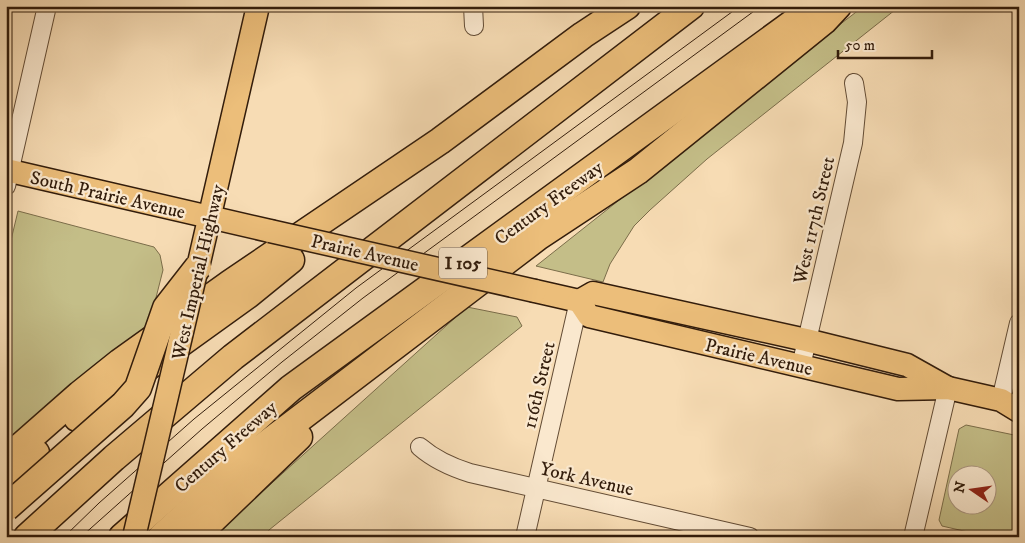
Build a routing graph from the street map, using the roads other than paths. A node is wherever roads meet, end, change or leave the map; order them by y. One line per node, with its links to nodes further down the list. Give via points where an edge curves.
1 (47, 6): 11 (street)
2 (258, 6): 12 (main road, West Imperial Highway)
3 (473, 6): 8 (street)
4 (626, 6): 10 (highway)
5 (691, 6): 26 (highway, via 232,357)
6 (816, 6): 27 (highway, Century Freeway / I 105, via 291,388)
7 (838, 6): 17 (highway, via 824,21 638,171 538,237)
8 (474, 26)
9 (854, 83): 16 (street, West 117th Street, via 857,102 853,143)
10 (440, 141): 22 (highway, via 120,362); 23 (highway, via 248,295 79,416)
11 (7, 176): 12 (main road, South Prairie Avenue)
12 (210, 218): 13 (main road, West Imperial Highway); 14 (main road, Prairie Avenue, bridge)
13 (198, 267): 25 (highway, bridge, via 166,308 138,388); 28 (main road, West Imperial Highway, bridge)
14 (579, 301): 16 (main road, Prairie Avenue, via 593,293); 18 (main road, Prairie Avenue, via 589,316); 24 (street, 116th Street)
15 (1019, 323): 20 (street)
16 (806, 340): 18 (street, West 117th Street); 19 (main road, Prairie Avenue, via 907,364)
17 (395, 345): 29 (highway, via 248,458); 30 (highway)
18 (801, 366): 19 (main road, Prairie Avenue, via 898,389)
19 (948, 388): 20 (main road, Prairie Avenue); 33 (street)
20 (1013, 403)
21 (420, 447): 24 (street, York Avenue, via 446,465)
22 (6, 459)
23 (6, 480)
24 (536, 488): 31 (street, 116th Street); 32 (street, York Avenue)
25 (6, 508)
26 (27, 537)
27 (122, 537)
28 (134, 537)
29 (161, 537)
30 (195, 537)
31 (525, 537)
32 (750, 537)
33 (913, 537)

